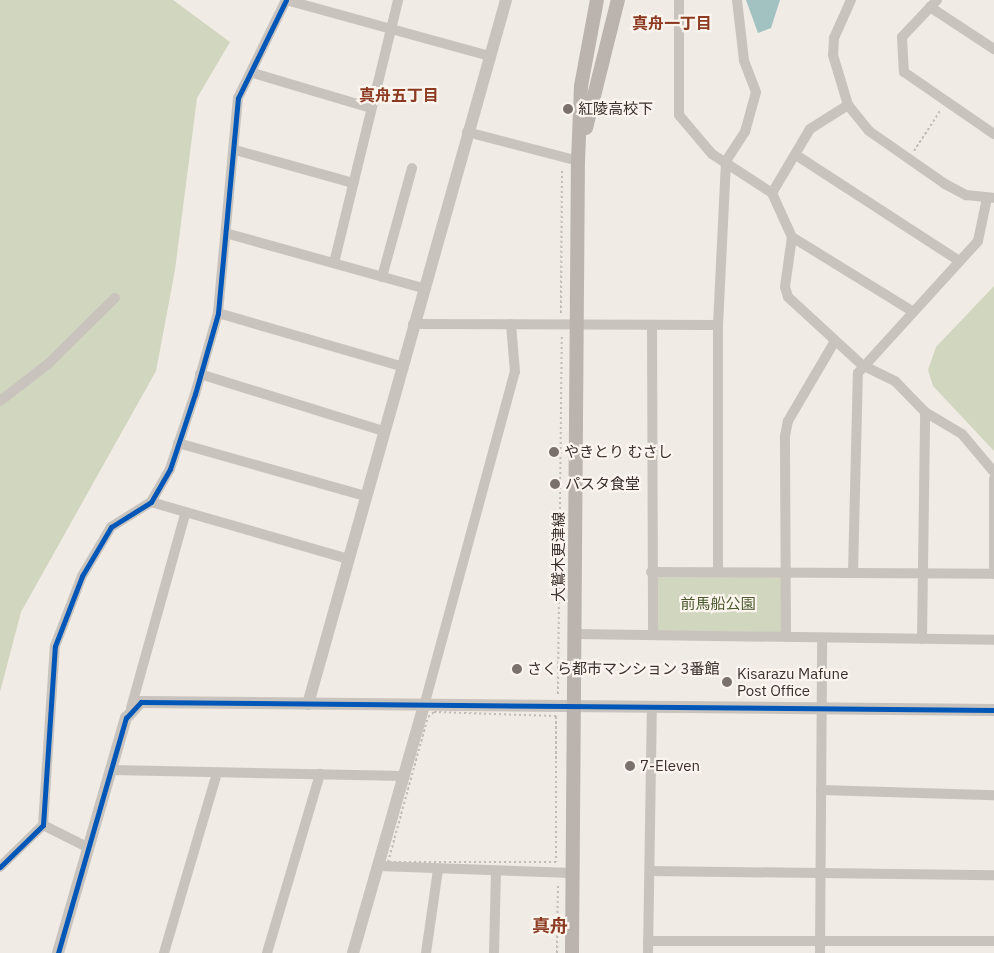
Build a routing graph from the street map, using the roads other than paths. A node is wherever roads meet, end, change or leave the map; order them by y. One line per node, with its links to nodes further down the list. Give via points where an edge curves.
1 (398, 0): 10 (street)
2 (506, 0): 12 (street)
3 (598, 0): 20 (main road, via 581,86)
4 (618, 0): 20 (main road)
5 (679, 0): 21 (street, via 679,115 712,154)
6 (736, 0): 21 (street, via 744,60 756,92 745,132)
7 (851, 0): 14 (street, via 834,38 833,55)
8 (283, 1): 10 (street); 13 (street)
9 (934, 4): 11 (street); 17 (street, via 902,37 904,72)
10 (390, 29): 12 (street); 15 (street)
11 (994, 49)
12 (489, 56): 16 (street)
13 (253, 73): 15 (street); 18 (street, via 238,98)
14 (848, 105): 19 (street, via 810,129); 25 (street, via 869,131 945,184)
15 (371, 108): 23 (street)
16 (467, 132): 20 (street); 31 (street)
17 (994, 134)
18 (235, 150): 23 (street); 26 (street)
19 (796, 155): 24 (street); 28 (street)
20 (578, 161): 37 (main road, 大鷲木更津線)
21 (726, 161): 24 (street); 39 (street)
22 (412, 168): 30 (street)
23 (353, 183): 29 (street)
24 (772, 193): 27 (street)
25 (991, 198): 28 (street, via 978,241)
26 (229, 234): 29 (street); 34 (street)
27 (792, 237): 33 (street); 40 (street, via 785,287 788,297)
28 (959, 261): 33 (street)
29 (334, 263): 30 (street)
30 (382, 277): 31 (street)
31 (423, 288): 35 (street)
32 (115, 298): 44 (street, via 48,364)
33 (912, 311): 41 (street)
34 (218, 313): 42 (street); 43 (street)
35 (413, 324): 36 (street); 42 (street)
36 (511, 324): 37 (street); 67 (street, via 514,372)
37 (574, 325): 38 (street); 60 (main road, 大鷲木更津線)
38 (652, 325): 39 (street); 54 (street)
39 (718, 325): 55 (street)
40 (834, 341): 41 (street); 56 (street, via 788,420)
41 (862, 365): 45 (street, via 895,381); 57 (street, via 858,373)
42 (400, 366): 46 (street)
43 (200, 374): 46 (street); 47 (street)
44 (0, 401)
45 (924, 412): 48 (street, via 962,434); 58 (street)
46 (383, 431): 50 (street)
47 (178, 443): 50 (street); 51 (street)
48 (994, 472)
49 (994, 479): 59 (street)
50 (365, 496): 53 (street)
51 (151, 502): 52 (street); 79 (street, via 111,527 94,549 55,646)
52 (185, 514): 53 (street); 68 (street)
53 (348, 559): 66 (street)
54 (650, 572): 55 (street); 61 (street)
55 (718, 572): 56 (street)
56 (785, 572): 57 (street); 62 (street)
57 (853, 573): 58 (street)
58 (923, 574): 59 (street); 64 (street)
59 (994, 574)
60 (575, 634): 61 (street); 69 (main road, 大鷲木更津線)
61 (653, 635): 62 (street)
62 (786, 637): 63 (street)
63 (822, 638): 64 (street); 71 (street)
64 (922, 639): 65 (street)
65 (994, 640)
66 (308, 704): 67 (street); 68 (street, via 141,702)
67 (424, 706): 69 (street); 76 (street)
68 (132, 708): 73 (street)
69 (573, 709): 70 (street); 87 (main road, 大鷲木更津線)
70 (652, 709): 71 (street); 85 (street)
71 (821, 710): 72 (street); 77 (street)
72 (994, 710)
73 (112, 770): 74 (street); 80 (street)
74 (217, 773): 75 (street); 93 (street)
75 (320, 774): 76 (street); 94 (street)
76 (404, 776): 81 (street)
77 (821, 790): 78 (street); 86 (street)
78 (994, 795)
79 (43, 825): 80 (street); 82 (street)
80 (89, 848): 92 (street)
81 (378, 866): 83 (street); 95 (street)
82 (0, 867)
83 (438, 870): 84 (street); 96 (street)
84 (496, 871): 87 (street); 97 (street)
85 (650, 871): 86 (street); 90 (street)
86 (821, 872): 88 (street); 89 (street)
87 (572, 873): 98 (main road, 大鷲木更津線)
88 (994, 875)
89 (820, 938): 90 (street); 91 (street); 100 (street)
90 (648, 941): 99 (street)
91 (994, 941)
92 (58, 953)
93 (164, 953)
94 (267, 953)
95 (353, 953)
96 (426, 953)
97 (494, 953)
98 (572, 953)
99 (648, 953)
100 (820, 953)

